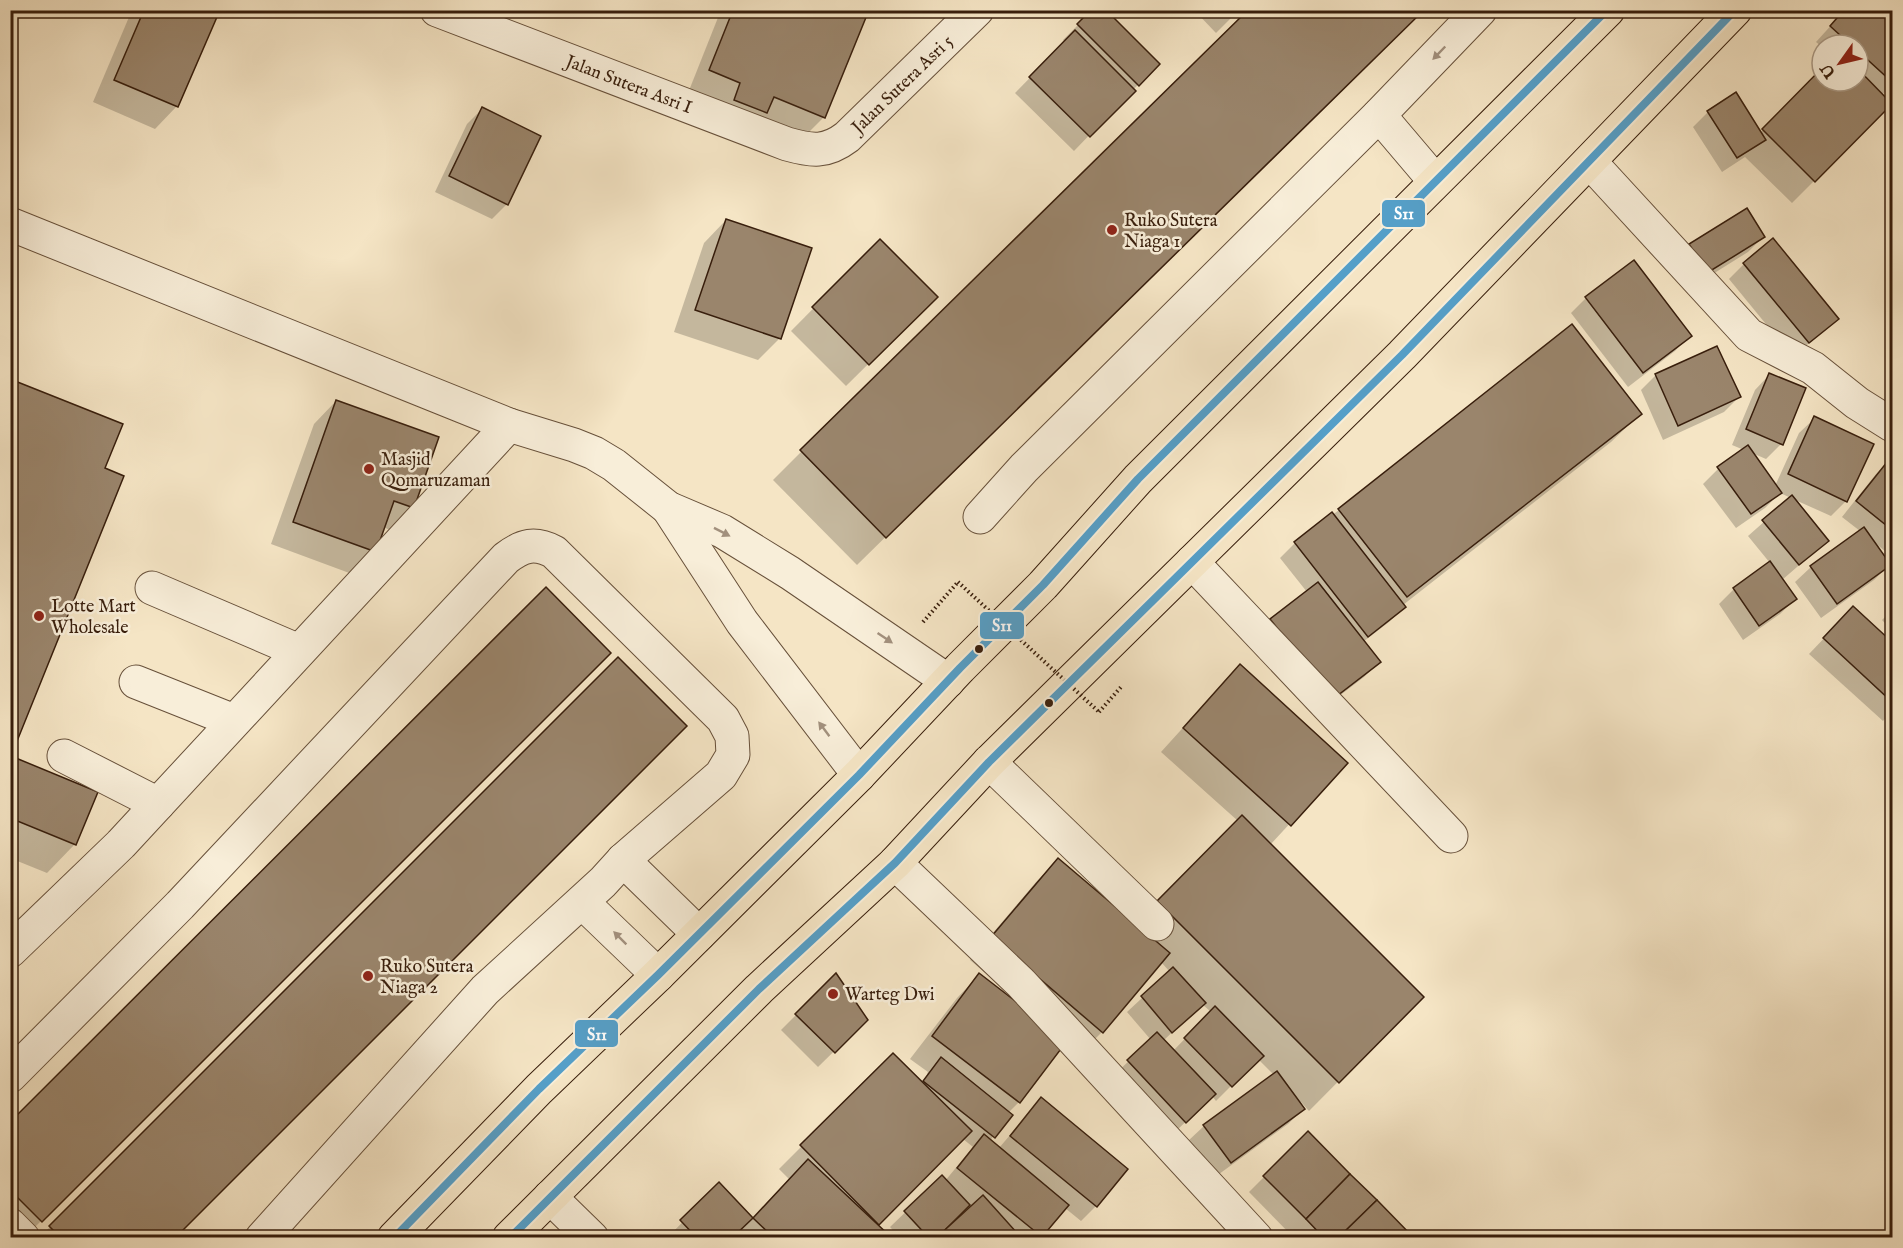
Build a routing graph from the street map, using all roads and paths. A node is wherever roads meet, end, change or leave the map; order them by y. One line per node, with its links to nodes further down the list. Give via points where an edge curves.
1 (437, 10): 7 (street, Jalan Sutera Asri I, via 787,144)
2 (977, 10): 7 (street, Jalan Sutera Asri 5, via 847,137)
3 (1480, 10): 6 (street, one-way to 6)
4 (1608, 10): 9 (main road)
5 (1736, 10): 8 (main road)
6 (1379, 115): 9 (street); 14 (street, via 1024,468)
7 (822, 150)
8 (1590, 162): 12 (street, via 1749,335 1813,368); 15 (main road, via 1402,356)
9 (1435, 181): 19 (main road, via 1138,479)
10 (10, 224): 11 (street)
11 (509, 424): 13 (street, via 594,453); 18 (street)
12 (1893, 425)
13 (668, 508): 19 (street, one-way to 19, via 722,531 790,573); 25 (street, one-way to 13, via 742,622)
14 (980, 517)
15 (1192, 562): 24 (main road); 27 (street)
16 (153, 588): 18 (street)
17 (919, 627): 21 (path, bridge, via 958,582)
18 (299, 651): 22 (street)
19 (948, 681): 25 (main road)
20 (136, 682): 22 (street)
21 (1099, 712)
22 (234, 721): 26 (street)
23 (64, 756): 26 (street)
24 (989, 762): 29 (main road); 31 (street)
25 (860, 776): 32 (main road)
26 (158, 804): 33 (street)
27 (1451, 836)
28 (624, 860): 30 (street); 32 (street); 35 (street, via 721,775 733,755 732,736 723,718 554,552 541,546 526,547 506,558 180,905)
29 (895, 863): 36 (main road, via 759,988); 43 (street, via 1021,983)
30 (582, 902): 34 (street, one-way to 30); 39 (street, via 486,990)
31 (1157, 924)
32 (699, 934): 34 (main road)
33 (10, 951)
34 (658, 975): 40 (main road, via 539,1089)
35 (10, 1076)
36 (550, 1197): 41 (main road); 42 (street)
37 (10, 1225): 38 (street)
38 (23, 1238)
39 (262, 1238)
40 (394, 1238)
41 (509, 1238)
42 (592, 1238)
43 (1256, 1238)

